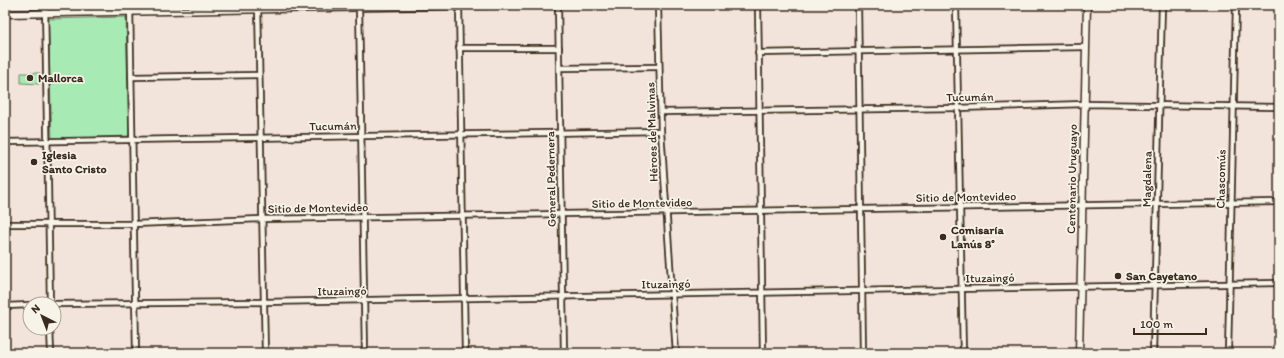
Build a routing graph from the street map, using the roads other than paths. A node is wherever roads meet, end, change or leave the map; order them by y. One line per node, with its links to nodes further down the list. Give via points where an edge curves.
1 (45, 5): 16 (street)
2 (459, 5): 3 (main road); 12 (main road); 18 (street)
3 (486, 5)
4 (558, 5): 19 (street, General Pedernera)
5 (658, 5): 23 (street, Héroes de Malvinas)
6 (758, 5): 22 (street)
7 (858, 5): 21 (street)
8 (956, 5): 20 (street)
9 (1087, 5): 17 (main road, Centenario Uruguayo)
10 (1162, 5): 28 (street, Magdalena)
11 (1236, 5): 29 (street, Chascomús)
12 (359, 6): 13 (main road); 38 (street)
13 (258, 7): 14 (main road); 25 (street)
14 (130, 8): 16 (main road); 26 (street)
15 (5, 14): 16 (main road)
16 (46, 14): 42 (street)
17 (1086, 47): 20 (street); 27 (main road, Centenario Uruguayo)
18 (459, 48): 19 (street); 37 (street)
19 (559, 48): 24 (street, General Pedernera)
20 (957, 49): 21 (street); 32 (street)
21 (858, 52): 22 (street); 31 (street)
22 (758, 53): 33 (street)
23 (659, 67): 24 (street); 34 (street, Héroes de Malvinas)
24 (560, 68): 36 (street, General Pedernera)
25 (259, 75): 26 (street); 39 (street)
26 (131, 77): 40 (street)
27 (1084, 104): 28 (street, Tucumán); 32 (street, Tucumán); 46 (main road, Centenario Uruguayo)
28 (1158, 106): 29 (street, Tucumán); 45 (street, Magdalena)
29 (1233, 106): 30 (street, Tucumán); 43 (street, Chascomús)
30 (1279, 107)
31 (859, 108): 32 (street, Tucumán); 33 (street, Tucumán); 48 (street)
32 (958, 108): 47 (street)
33 (759, 110): 34 (street, Tucumán); 50 (street)
34 (661, 112): 35 (street, Héroes de Malvinas)
35 (661, 131): 36 (street, Tucumán); 49 (street, Héroes de Malvinas)
36 (561, 132): 37 (street, Tucumán); 51 (street, General Pedernera)
37 (461, 135): 38 (street, Tucumán); 52 (street)
38 (362, 136): 39 (street, Tucumán); 53 (street)
39 (260, 138): 40 (street, Tucumán); 54 (street)
40 (132, 141): 42 (street, Tucumán); 57 (street)
41 (5, 142): 42 (street, Tucumán)
42 (47, 142): 56 (street)
43 (1231, 202): 44 (street, Sitio de Montevideo); 45 (street, Sitio de Montevideo); 59 (street, Chascomús)
44 (1279, 202)
45 (1157, 203): 46 (street, Sitio de Montevideo); 60 (street, Magdalena)
46 (1082, 205): 47 (street, Sitio de Montevideo); 61 (main road, Centenario Uruguayo)
47 (959, 208): 48 (street, Sitio de Montevideo); 62 (street)
48 (860, 209): 50 (street, Sitio de Montevideo); 63 (street)
49 (666, 212): 50 (street, Sitio de Montevideo); 51 (street, Sitio de Montevideo); 64 (street, Héroes de Malvinas)
50 (760, 212): 65 (street)
51 (562, 215): 52 (street, Sitio de Montevideo); 67 (street, General Pedernera)
52 (462, 216): 53 (street, Sitio de Montevideo); 68 (street)
53 (363, 218): 54 (street, Sitio de Montevideo); 69 (street)
54 (262, 219): 57 (street, Sitio de Montevideo); 70 (street)
55 (5, 224): 56 (street, Sitio de Montevideo)
56 (48, 224): 57 (street, Sitio de Montevideo); 66 (street)
57 (133, 224): 71 (street)
58 (1279, 283): 59 (street, Ituzaingó)
59 (1230, 284): 60 (street, Ituzaingó); 88 (street, Chascomús)
60 (1154, 286): 61 (street, Ituzaingó); 87 (street, Magdalena)
61 (1081, 287): 62 (street, Ituzaingó); 86 (main road, Centenario Uruguayo)
62 (961, 289): 63 (street, Ituzaingó); 85 (street)
63 (862, 290): 65 (street, Ituzaingó); 84 (street)
64 (672, 293): 65 (street, Ituzaingó); 67 (street, Ituzaingó); 82 (street, Héroes de Malvinas)
65 (762, 293): 83 (street)
66 (50, 296)
67 (562, 296): 68 (street, Ituzaingó); 81 (street, General Pedernera)
68 (463, 298): 69 (street, Ituzaingó); 80 (street)
69 (364, 300): 70 (street, Ituzaingó); 79 (street)
70 (264, 302): 71 (street, Ituzaingó); 78 (street)
71 (135, 303): 72 (street, Ituzaingó); 77 (street)
72 (62, 304)
73 (22, 305): 74 (street)
74 (5, 306)
75 (50, 336): 76 (street)
76 (51, 353)
77 (136, 353)
78 (265, 353)
79 (365, 353)
80 (465, 353)
81 (564, 353)
82 (676, 353)
83 (763, 353)
84 (863, 353)
85 (963, 353)
86 (1079, 353)
87 (1153, 353)
88 (1228, 353)

